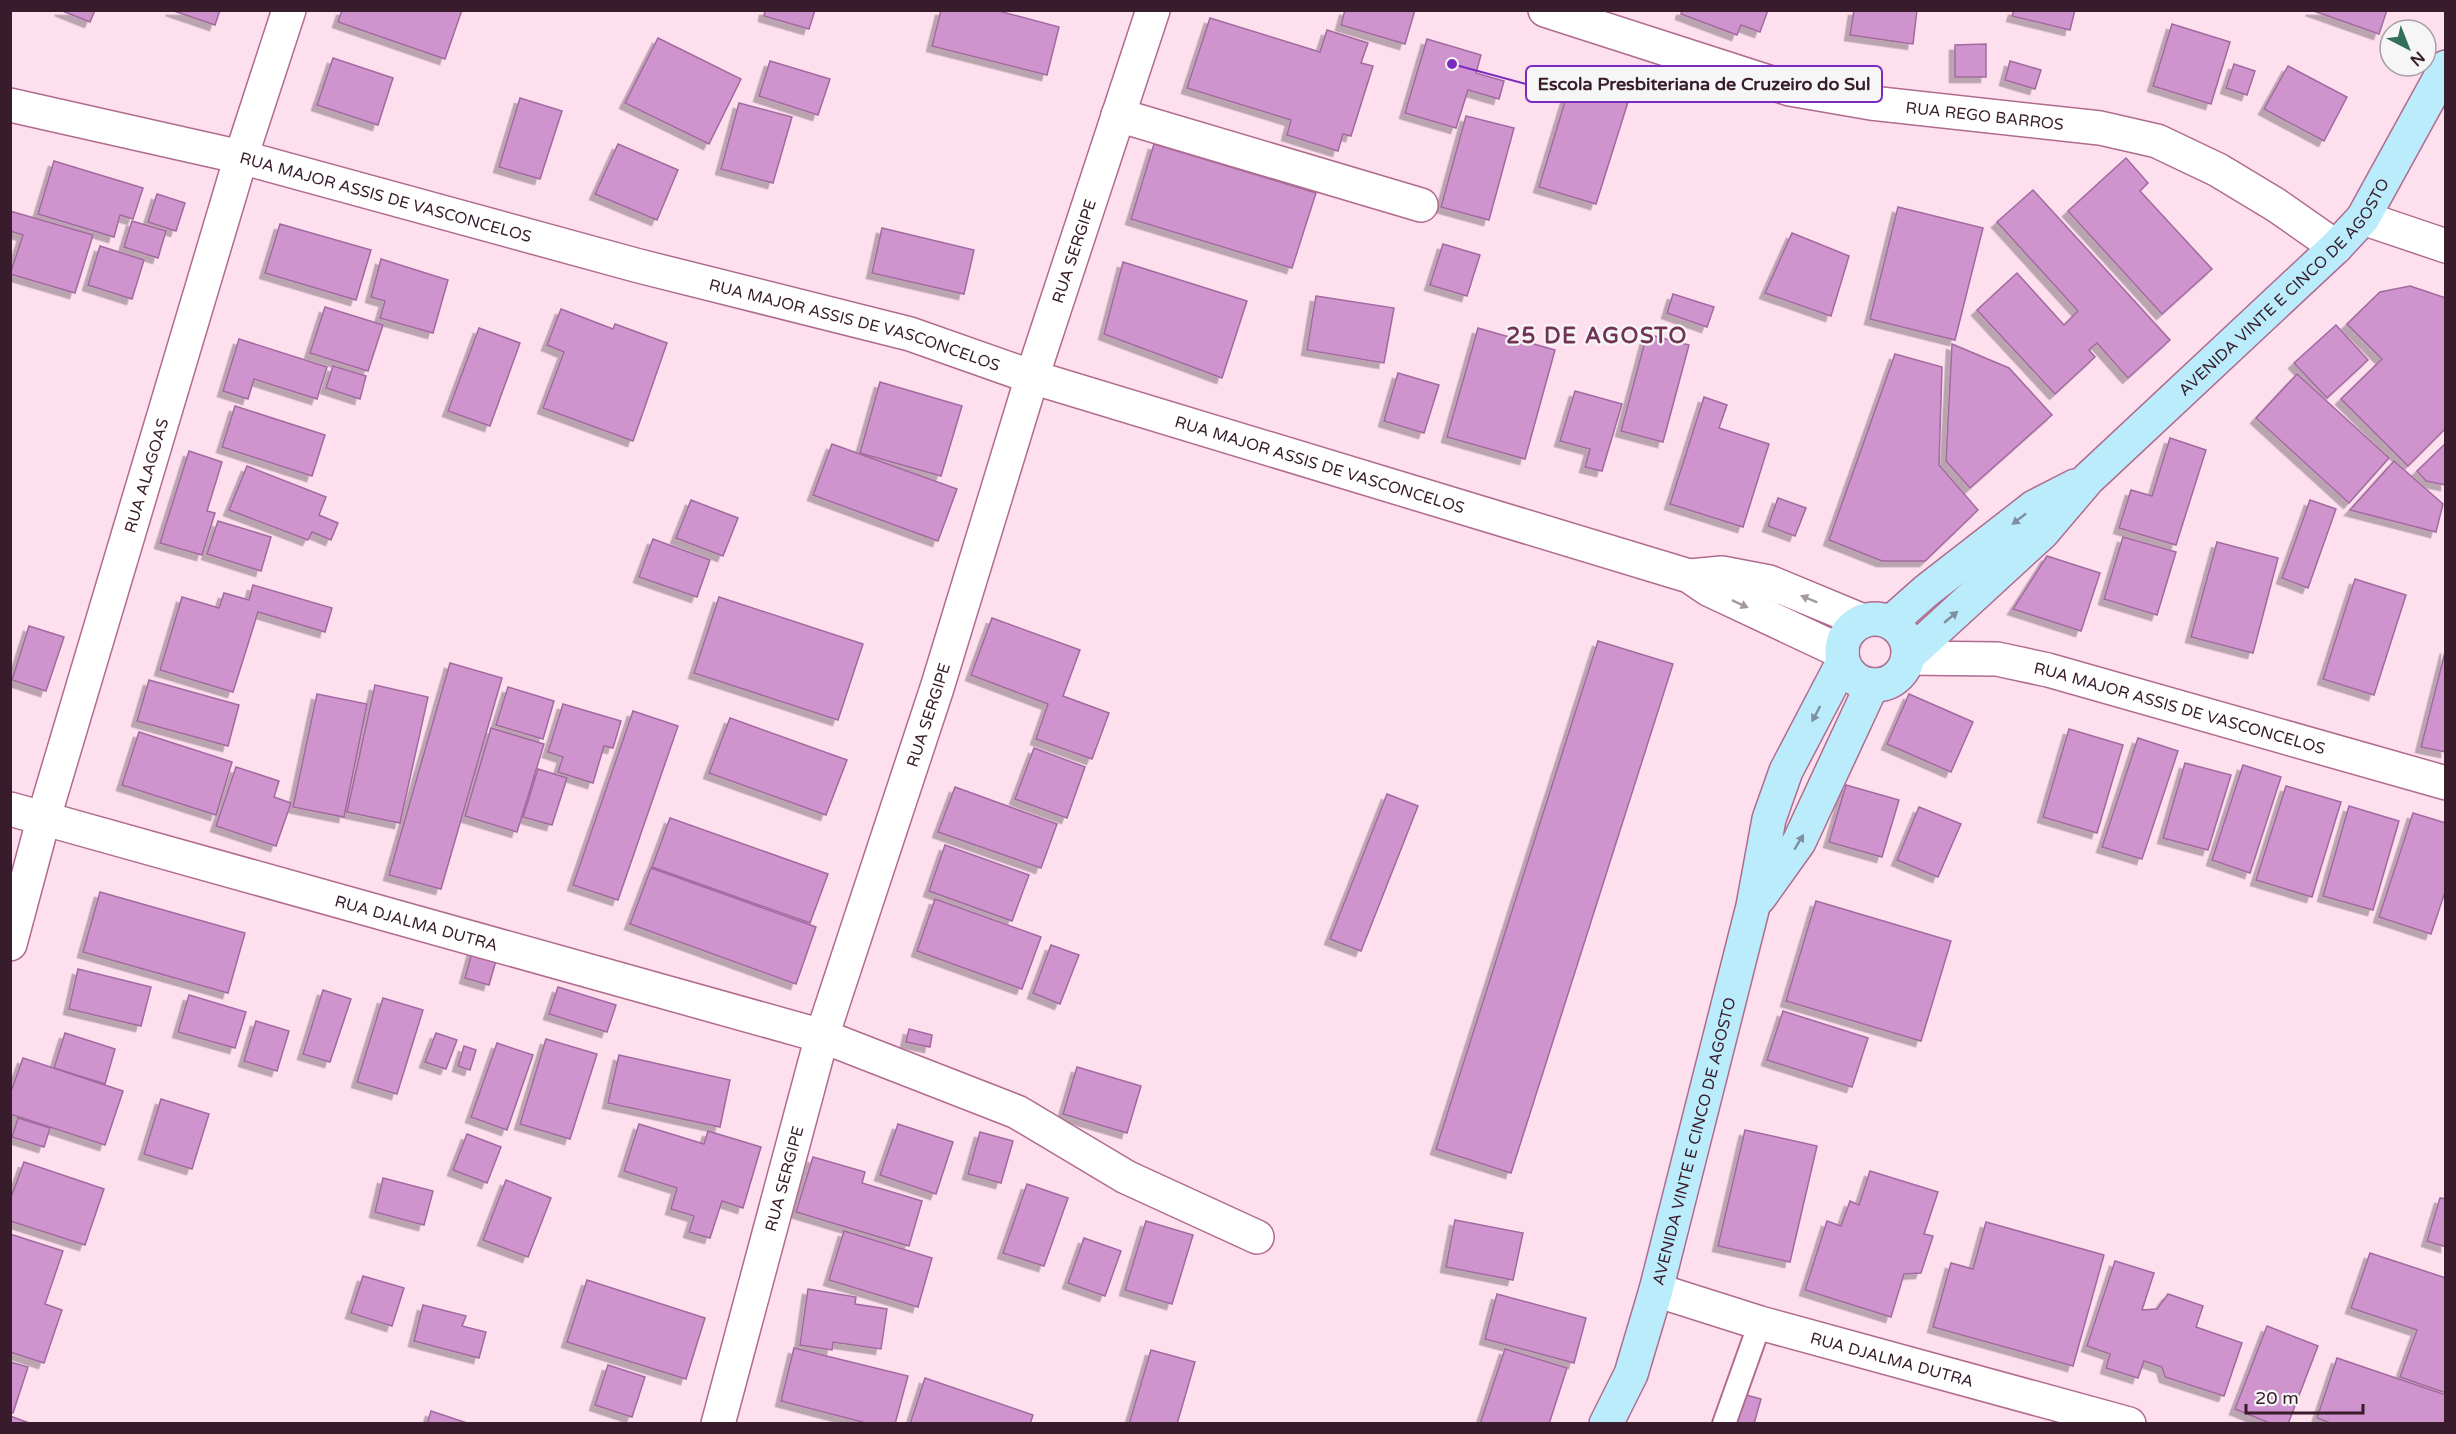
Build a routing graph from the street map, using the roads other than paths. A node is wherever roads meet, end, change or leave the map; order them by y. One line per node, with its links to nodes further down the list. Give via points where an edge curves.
1 (289, 10): 7 (street, RUA ALAGOAS)
2 (1153, 10): 6 (street, RUA SERGIPE)
3 (1545, 10): 11 (street, RUA REGO BARROS, via 1790,89 1870,103 2100,128 2157,141 2218,170)
4 (2445, 68): 9 (main road, AVENIDA VINTE E CINCO DE AGOSTO)
5 (10, 105): 7 (street, RUA MAJOR ASSIS DE VASCONCELOS)
6 (1118, 115): 8 (street); 12 (street, RUA SERGIPE)
7 (241, 157): 12 (street, RUA MAJOR ASSIS DE VASCONCELOS, via 639,266 910,334); 21 (street, RUA ALAGOAS)
8 (1421, 205)
9 (2363, 218): 10 (street); 11 (main road, AVENIDA VINTE E CINCO DE AGOSTO)
10 (2445, 246)
11 (2336, 247): 13 (main road, AVENIDA VINTE E CINCO DE AGOSTO)
12 (1032, 376): 14 (street, RUA MAJOR ASSIS DE VASCONCELOS); 24 (street, RUA SERGIPE, via 937,688)
13 (2088, 479): 15 (main road, AVENIDA VINTE E CINCO DE AGOSTO, one-way to 15, via 2034,507 1926,591); 17 (main road, AVENIDA VINTE E CINCO DE AGOSTO, one-way to 13, via 2042,533)
14 (1689, 576): 15 (street, RUA MAJOR ASSIS DE VASCONCELOS, one-way to 14, via 1769,582 1722,573); 16 (street, RUA MAJOR ASSIS DE VASCONCELOS, one-way to 16)
15 (1877, 622): 16 (main road, AVENIDA VINTE E CINCO DE AGOSTO, via 1848,631); 17 (main road, via 1905,636)
16 (1843, 657): 18 (main road, via 1854,678); 22 (main road, AVENIDA VINTE E CINCO DE AGOSTO, one-way to 22, via 1786,771 1769,819)
17 (1908, 657): 18 (main road, AVENIDA VINTE E CINCO DE AGOSTO, via 1896,677); 19 (street, RUA MAJOR ASSIS DE VASCONCELOS, via 1997,659 2048,670)
18 (1872, 685): 22 (main road, AVENIDA VINTE E CINCO DE AGOSTO, one-way to 18, via 1799,842)
19 (2445, 783)
20 (10, 809): 21 (street, RUA DJALMA DUTRA)
21 (44, 817): 23 (street, RUA ALAGOAS); 24 (street, RUA DJALMA DUTRA)
22 (1753, 906): 26 (main road, AVENIDA VINTE E CINCO DE AGOSTO)
23 (10, 944)
24 (822, 1036): 25 (street, RUA DJALMA DUTRA, via 1017,1112 1126,1177); 29 (street, RUA SERGIPE)
25 (1257, 1237)
26 (1656, 1290): 27 (street, RUA DJALMA DUTRA); 28 (main road, AVENIDA VINTE E CINCO DE AGOSTO)
27 (1760, 1323): 32 (lane); 33 (street, RUA DJALMA DUTRA)
28 (1631, 1374): 30 (main road, AVENIDA VINTE E CINCO DE AGOSTO); 31 (main road, AVENIDA VINTE E CINCO DE AGOSTO)
29 (718, 1424)
30 (1606, 1424)
31 (1629, 1424)
32 (1724, 1424)
33 (2129, 1424)

